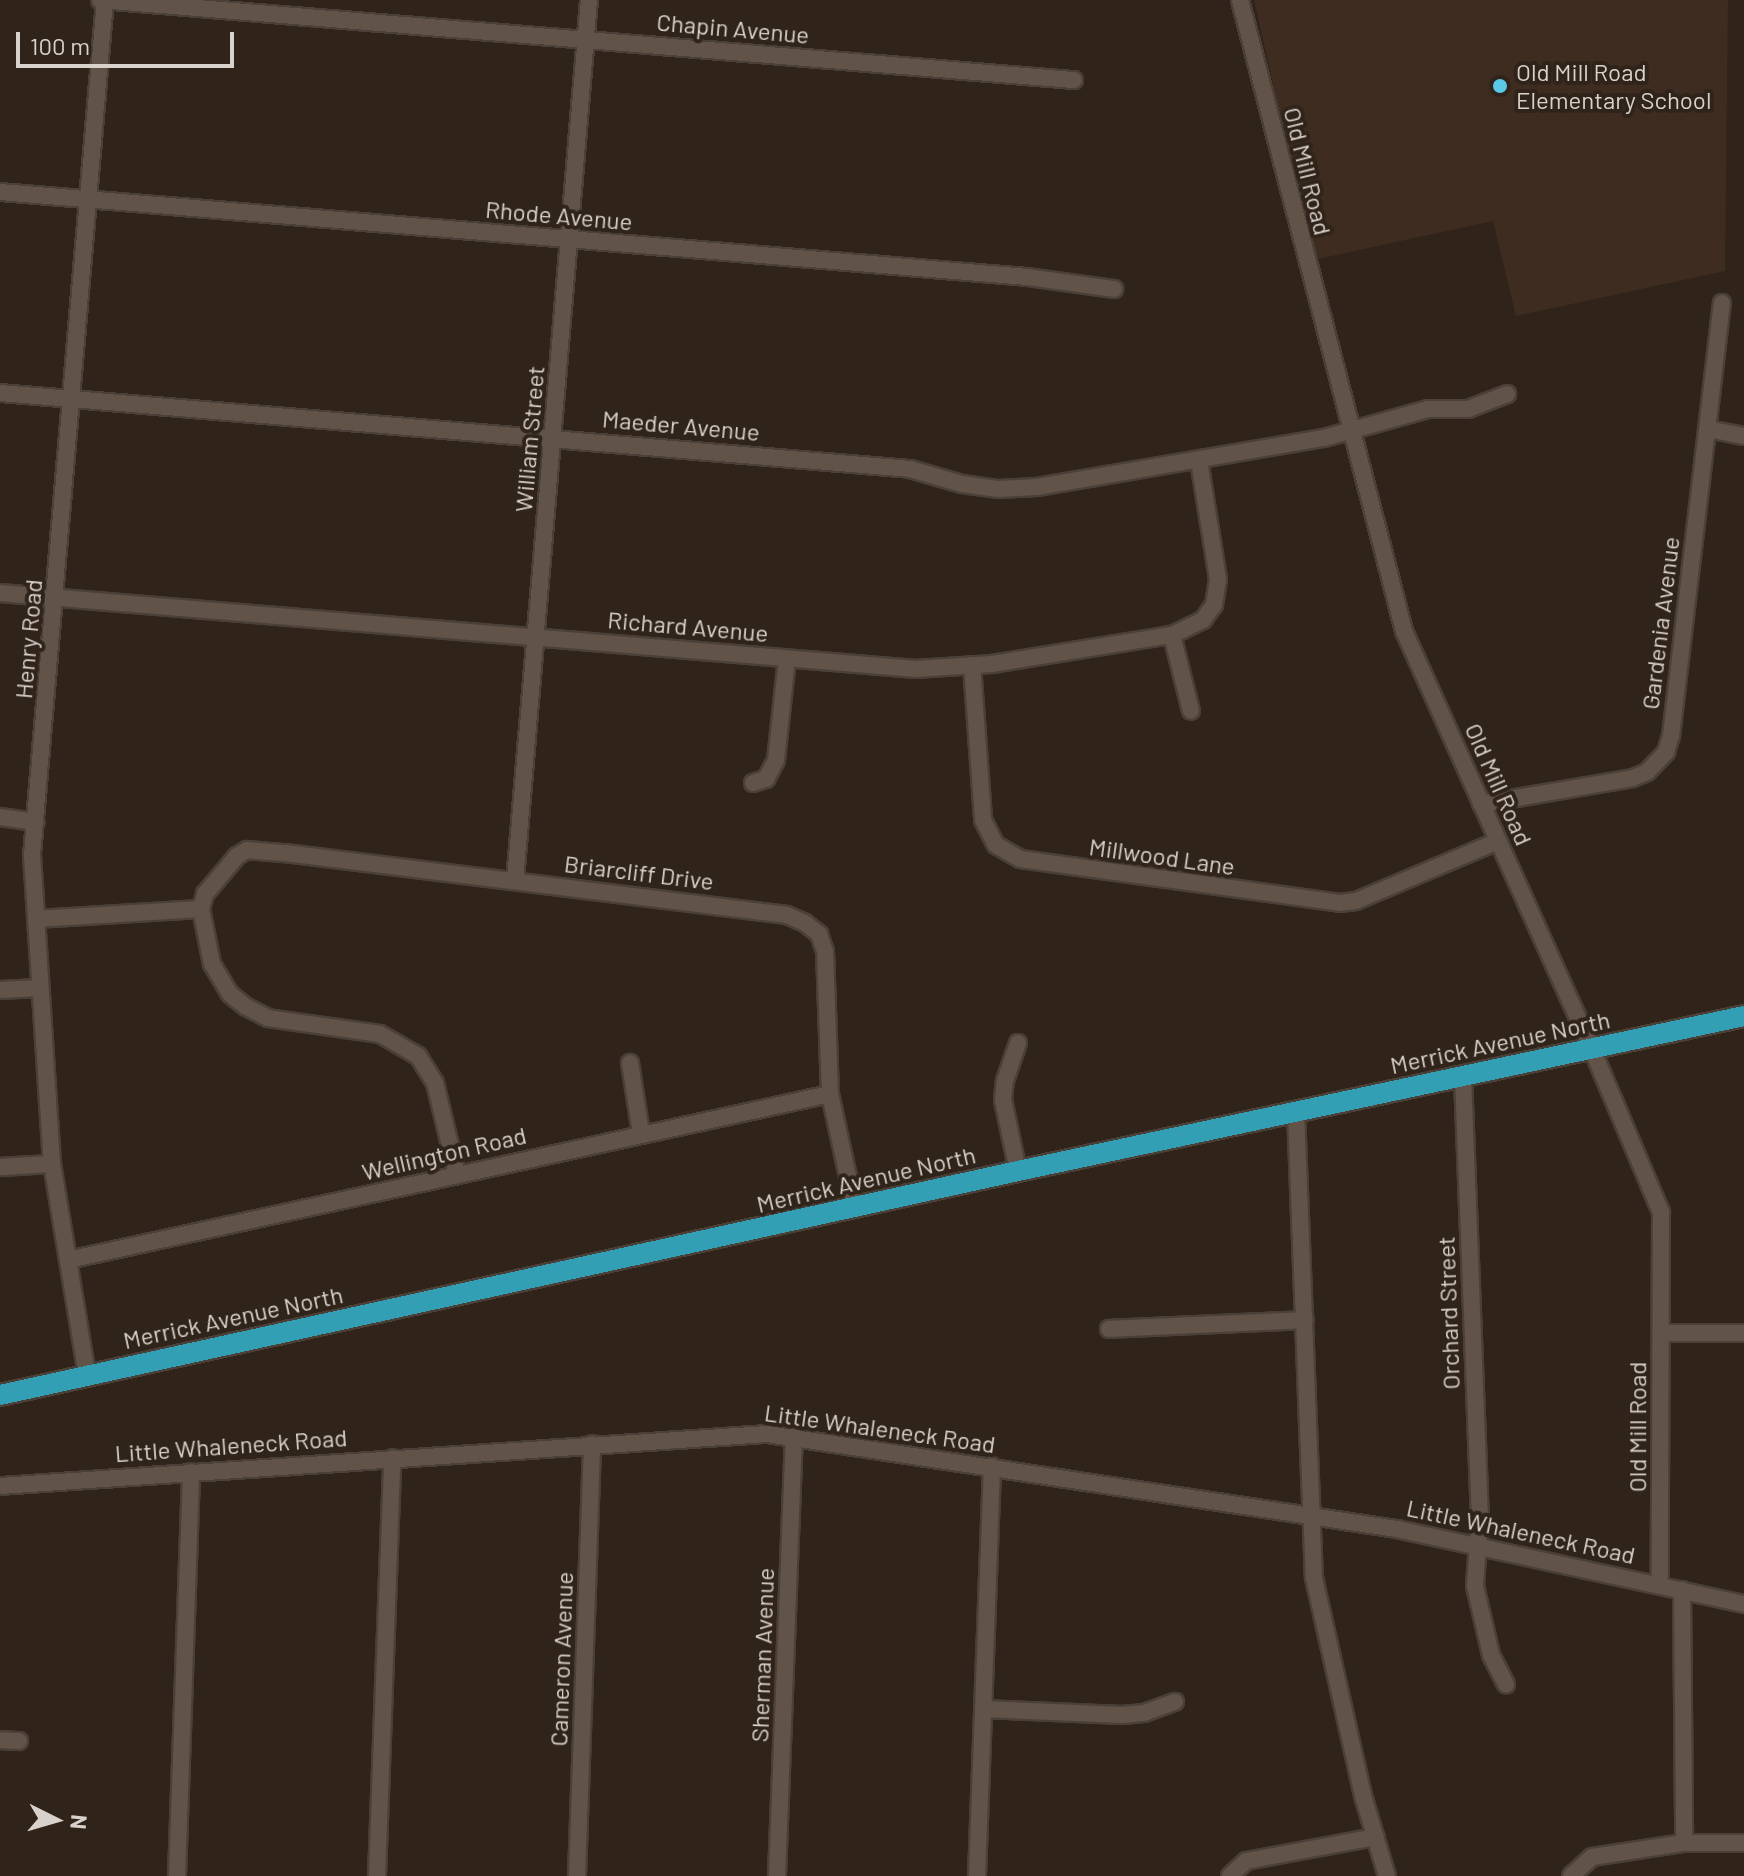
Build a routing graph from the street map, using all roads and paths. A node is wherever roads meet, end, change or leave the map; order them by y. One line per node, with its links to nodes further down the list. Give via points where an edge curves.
1 (103, 0): 4 (street, Chapin Avenue); 7 (street, Henry Road)
2 (589, 0): 4 (street, William Street)
3 (1240, 0): 15 (street, Old Mill Road)
4 (586, 40): 5 (street, Chapin Avenue); 8 (street, William Street)
5 (1074, 80)
6 (0, 192): 7 (street, Rhode Avenue)
7 (89, 200): 8 (street, Rhode Avenue); 13 (street, Henry Road)
8 (570, 240): 9 (street, Rhode Avenue, via 1027,277); 17 (street, William Street)
9 (1114, 289)
10 (1722, 303): 14 (street, Gardenia Avenue)
11 (0, 393): 13 (street, Maeder Avenue)
12 (1507, 394): 15 (street, Maeder Avenue, via 1468,409 1428,409)
13 (72, 399): 17 (street, Maeder Avenue); 20 (street, Henry Road)
14 (1708, 429): 16 (street); 27 (street, Gardenia Avenue, via 1666,752 1633,778)
15 (1351, 430): 18 (street, Maeder Avenue); 27 (street, Old Mill Road, via 1404,631)
16 (1744, 436)
17 (553, 438): 18 (street, Maeder Avenue, via 910,469 999,489); 22 (street, William Street)
18 (1199, 461): 21 (street, Richard Avenue, via 1218,590 1203,620)
19 (0, 593): 20 (street, Richard Avenue)
20 (56, 597): 22 (street, Richard Avenue); 29 (street, Henry Road)
21 (1172, 635): 24 (street, Richard Avenue); 25 (street)
22 (537, 638): 23 (street, Richard Avenue); 31 (street, William Street)
23 (787, 659): 24 (street, Richard Avenue, via 916,669); 26 (street, via 776,760 766,779)
24 (972, 665): 30 (street, Millwood Lane, via 983,820 996,845 1020,859 1340,903)
25 (1191, 711)
26 (753, 783)
27 (1481, 804): 30 (street, Old Mill Road)
28 (0, 817): 29 (street)
29 (36, 822): 33 (street, Henry Road)
30 (1498, 841): 38 (street, Old Mill Road)
31 (515, 881): 32 (street, Briarcliff Drive, via 247,850 220,874); 41 (street, Briarcliff Drive, via 787,915 805,923 819,934 825,951)
32 (201, 909): 33 (street); 47 (street, via 217,974 246,1007 268,1018 380,1034 418,1056 435,1083)
33 (36, 919): 34 (street, Henry Road)
34 (39, 988): 35 (street); 44 (street, Henry Road)
35 (0, 990)
36 (1744, 1016): 38 (main road, Merrick Avenue North)
37 (1018, 1043): 46 (street, via 1003,1100)
38 (1592, 1049): 40 (main road, Merrick Avenue North); 52 (street, Old Mill Road, via 1661,1212)
39 (630, 1063): 43 (street)
40 (1463, 1077): 42 (main road, Merrick Avenue North); 63 (street, Orchard Street)
41 (830, 1094): 43 (street, Wellington Road); 48 (street, Briarcliff Drive)
42 (1296, 1112): 46 (main road, Merrick Avenue North); 50 (street)
43 (641, 1133): 47 (street, Wellington Road)
44 (52, 1164): 45 (street); 49 (street, Henry Road)
45 (0, 1167)
46 (1018, 1171): 48 (main road, Merrick Avenue North)
47 (457, 1174): 49 (street, Wellington Road)
48 (855, 1209): 54 (main road, Merrick Avenue North)
49 (68, 1260): 54 (street, Henry Road)
50 (1305, 1320): 51 (street); 62 (street)
51 (1109, 1329)
52 (1661, 1333): 53 (street); 64 (street, Old Mill Road)
53 (1744, 1333)
54 (87, 1375): 55 (main road, Merrick Avenue North)
55 (0, 1395)
56 (794, 1436): 57 (street, Little Whaleneck Road); 59 (street, Little Whaleneck Road); 78 (street, Sherman Avenue)
57 (592, 1444): 58 (street, Little Whaleneck Road); 77 (street, Cameron Avenue)
58 (392, 1458): 60 (street, Little Whaleneck Road); 76 (street)
59 (992, 1466): 62 (street, Little Whaleneck Road); 69 (street)
60 (191, 1472): 61 (street, Little Whaleneck Road); 75 (street)
61 (0, 1486)
62 (1312, 1515): 63 (street, Little Whaleneck Road); 72 (street, via 1314,1578)
63 (1478, 1546): 64 (street, Little Whaleneck Road); 67 (street, Orchard Street, via 1477,1605 1491,1655)
64 (1660, 1586): 65 (street, Little Whaleneck Road)
65 (1682, 1590): 66 (street, Little Whaleneck Road); 73 (street)
66 (1744, 1604)
67 (1506, 1684)
68 (1175, 1702): 69 (street, via 1122,1715)
69 (983, 1709): 79 (street)
70 (0, 1740): 71 (street)
71 (19, 1741)
72 (1376, 1837): 80 (street, via 1246,1861); 81 (street)
73 (1684, 1843): 74 (street); 82 (street, via 1592,1857)
74 (1744, 1843)
75 (177, 1876)
76 (377, 1876)
77 (577, 1876)
78 (777, 1876)
79 (977, 1876)
80 (1230, 1876)
81 (1387, 1876)
82 (1571, 1876)

